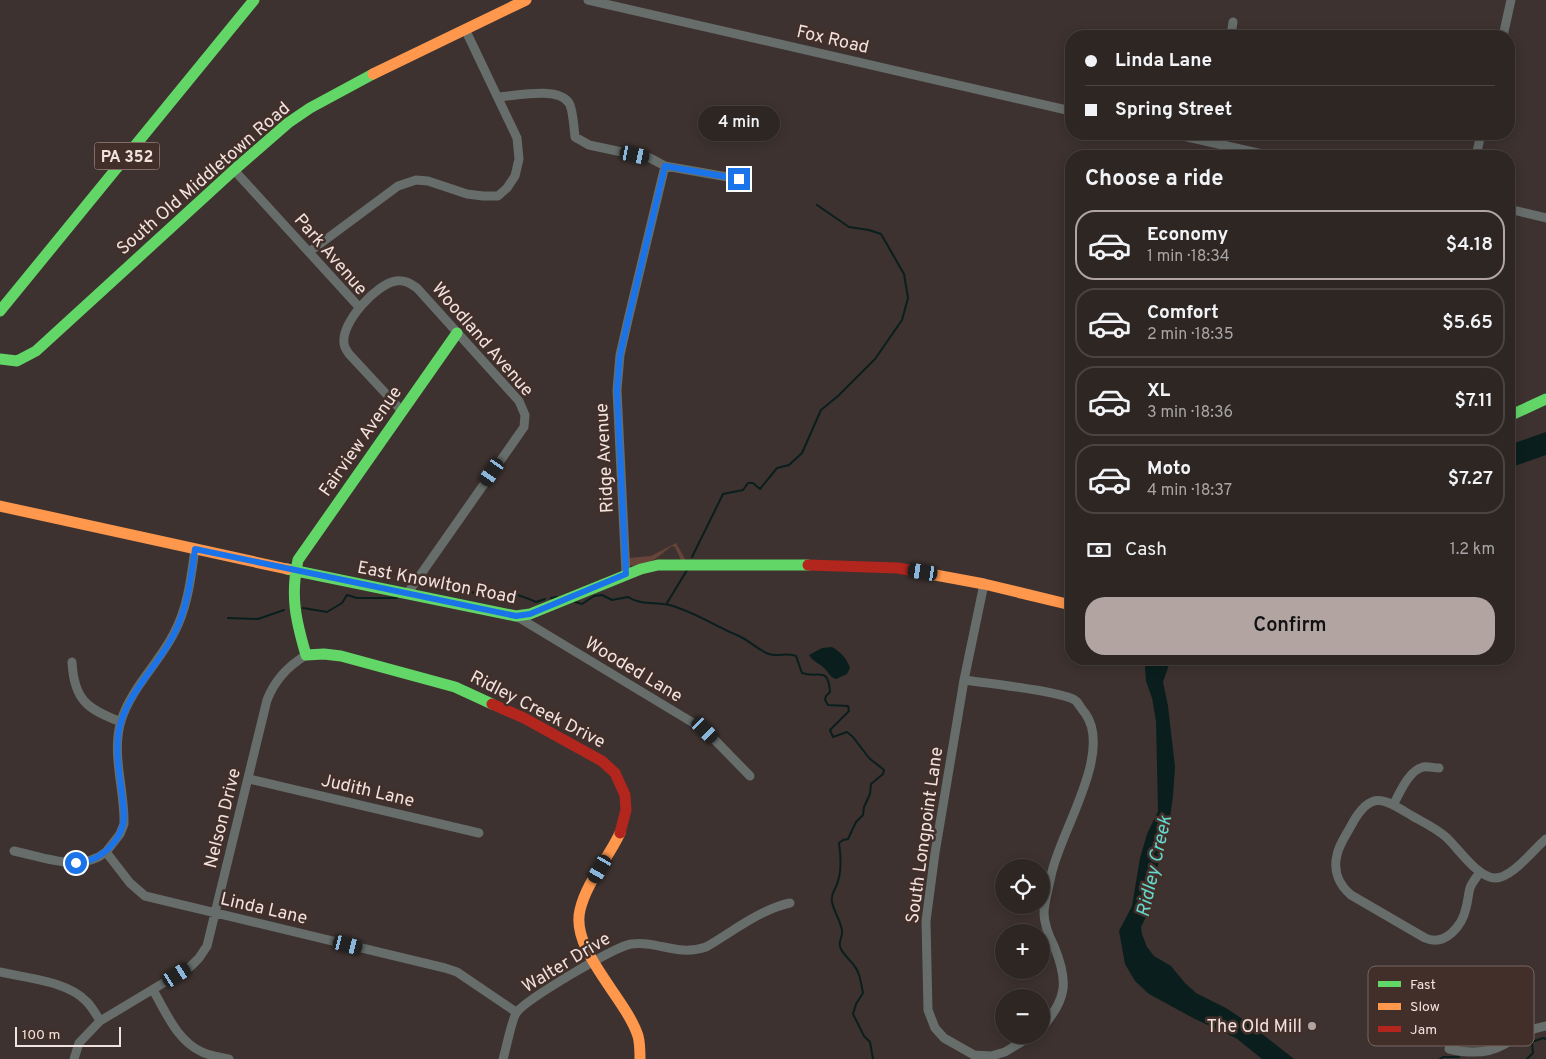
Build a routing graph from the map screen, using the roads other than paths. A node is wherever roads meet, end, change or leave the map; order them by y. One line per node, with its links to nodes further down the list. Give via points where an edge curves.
1 (254, 0): 20 (street, PA 352)
2 (526, 0): 6 (street, South Old Middletown Road)
3 (588, 0): 10 (street, Fox Road)
4 (1511, 0): 8 (street)
5 (1233, 22): 7 (street)
6 (465, 29): 9 (street); 14 (street, South Old Middletown Road, via 310,108)
7 (1232, 30)
8 (1504, 30)
9 (498, 97): 13 (street, via 551,93 564,98 571,104 576,137 589,145 650,158); 18 (street, via 517,138 519,159 515,176 498,196 468,194 416,180 398,186)
10 (1065, 110)
11 (1223, 140): 12 (street)
12 (1254, 150)
13 (665, 166): 15 (street); 29 (street, Ridge Avenue, via 620,355 617,390)
14 (234, 170): 18 (street, Park Avenue); 22 (street, South Old Middletown Road, via 36,351 17,361)
15 (739, 179)
16 (1515, 210): 17 (street)
17 (1546, 218)
18 (309, 252): 19 (street, Park Avenue)
19 (359, 307): 21 (street, Woodland Avenue, via 384,286 395,281 407,281); 24 (street, Park Avenue, via 346,328 344,343 349,354)
20 (0, 311)
21 (457, 333): 24 (street, Fairview Avenue); 31 (street, Woodland Avenue, via 519,401 525,415 524,427)
22 (0, 359)
23 (1546, 399): 25 (street)
24 (402, 411): 28 (street, Fairview Avenue, via 298,560)
25 (1515, 413)
26 (0, 506): 27 (street, East Knowlton Road)
27 (195, 549): 28 (street, East Knowlton Road); 37 (street, via 179,624 130,701)
28 (295, 571): 31 (street, East Knowlton Road); 34 (street, via 294,612)
29 (626, 574): 30 (street, East Knowlton Road, via 667,565 859,566 898,568); 33 (street, East Knowlton Road, via 530,614)
30 (984, 584): 32 (street, East Knowlton Road); 36 (street, South Longpoint Lane)
31 (408, 594): 33 (street, East Knowlton Road)
32 (1065, 604)
33 (516, 616): 39 (street, Wooded Lane, via 705,730)
34 (306, 655): 40 (street, Nelson Drive, via 284,671 273,685); 49 (street, Ridley Creek Drive, via 341,656 455,687 524,718 602,761 615,773 625,795 624,824 578,914 578,927)
35 (72, 662): 37 (street, via 74,684 83,702 98,714)
36 (964, 680): 53 (street, via 1051,693 1075,700 1087,715 1094,733 1087,777 1051,873 1044,913 1063,974 1064,992); 55 (street, South Longpoint Lane, via 926,922 928,1010 935,1028 944,1038 974,1055 991,1056)
37 (121, 722): 45 (street, via 118,748 124,824)
38 (1440, 768): 41 (street, via 1425,767 1414,772)
39 (750, 776)
40 (249, 779): 42 (street, Judith Lane); 48 (street, Nelson Drive)
41 (1393, 805): 46 (street, via 1441,833); 46 (street, via 1378,800 1364,806 1339,848 1336,873 1351,896 1425,938 1437,940 1455,930 1466,908 1470,888)
42 (479, 833)
43 (1546, 839): 46 (street, via 1512,872 1488,877)
44 (14, 851): 45 (street, via 76,863 90,861)
45 (106, 852): 48 (street, Linda Lane, via 139,892)
46 (1480, 872)
47 (790, 903): 49 (street, Walter Drive, via 767,910 696,951 631,944)
48 (214, 913): 51 (street, Nelson Drive, via 207,946 199,958); 52 (street, Linda Lane, via 446,968)
49 (594, 961): 52 (street, Walter Drive); 61 (street, Ridley Creek Drive, via 632,1021 638,1036)
50 (0, 972): 54 (street, via 60,985 75,992)
51 (153, 990): 54 (street, Nelson Drive); 59 (street, via 180,1036 204,1053)
52 (516, 1012): 60 (street, Walter Drive)
53 (1050, 1017)
54 (100, 1021): 58 (street, Nelson Drive, via 79,1043)
55 (1018, 1044)
56 (1502, 1046): 57 (street, via 1471,1052)
57 (1449, 1049)
58 (74, 1059)
59 (229, 1059)
60 (503, 1059)
61 (640, 1059)

